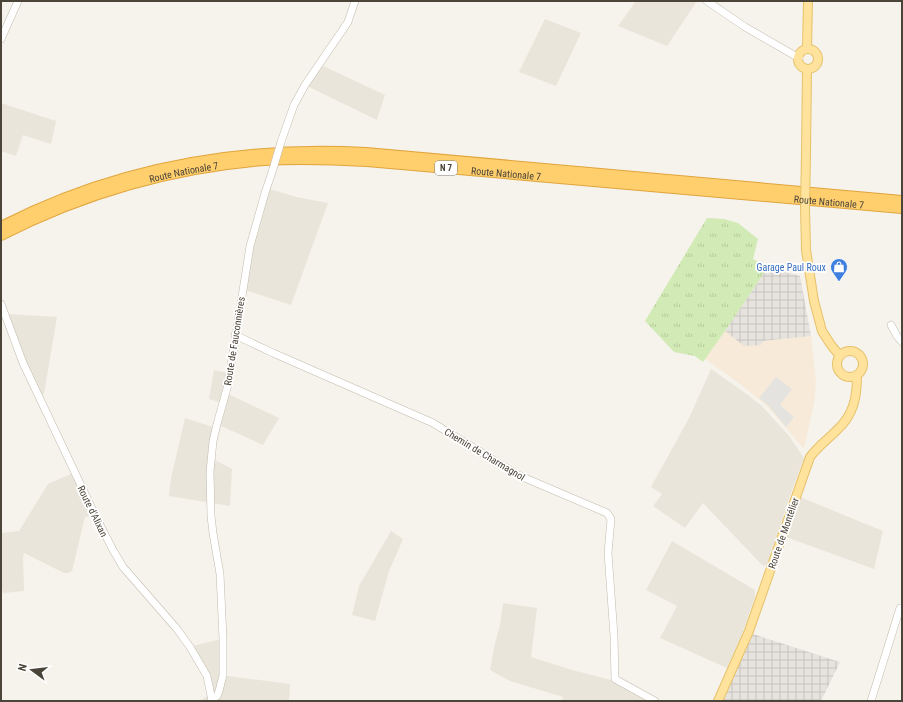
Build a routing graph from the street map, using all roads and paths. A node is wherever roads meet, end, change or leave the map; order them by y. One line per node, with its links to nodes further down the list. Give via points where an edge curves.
1 (18, 1): 5 (street)
2 (355, 1): 15 (street, Route de Fauconnières, bridge, via 348,22 294,105 250,246)
3 (708, 1): 7 (street, via 745,27)
4 (808, 1): 6 (main road)
5 (1, 39)
6 (807, 49): 7 (main road); 8 (main road, via 816,53 818,59 816,65)
7 (799, 58): 8 (main road, via 800,64)
8 (807, 69): 17 (main road, bridge, via 806,250 822,331)
9 (902, 201): 11 (highway, Route Nationale 7 / N 7, via 366,154 293,152 224,157 154,170 85,190)
10 (902, 208): 12 (highway, Route Nationale 7 / N 7, via 367,161 292,159 222,165 143,180 45,214)
11 (1, 227)
12 (1, 235)
13 (1, 304): 20 (street, Route d'Alixan, via 23,363 112,550 123,567 190,647 207,676)
14 (891, 325): 16 (street)
15 (235, 335): 20 (street, Route de Fauconnières, via 228,385 213,442 210,472 211,516 220,574 223,639 222,683 217,696); 21 (street, Chemin de Charmagnol, via 433,423 518,475 607,513 611,519 608,553 615,679)
16 (902, 342)
17 (840, 356): 18 (main road, via 837,363 842,374 850,377); 18 (main road, via 852,351 862,358 863,367)
18 (857, 375): 22 (main road, Route de Montélier, via 856,397 849,416 810,457 749,631)
19 (900, 608): 23 (street)
20 (212, 700)
21 (651, 700)
22 (718, 701)
23 (871, 701)

